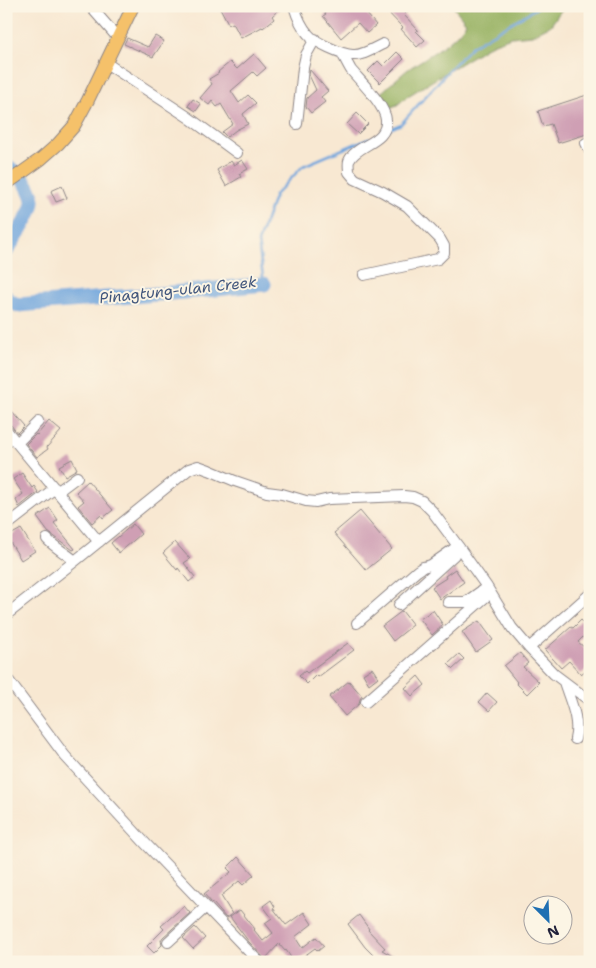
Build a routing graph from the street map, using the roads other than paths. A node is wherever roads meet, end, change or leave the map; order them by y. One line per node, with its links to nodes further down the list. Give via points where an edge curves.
1 (90, 6): 4 (street)
2 (133, 6): 4 (main road)
3 (294, 6): 5 (street, via 302,26)
4 (118, 38): 8 (main road)
5 (315, 40): 7 (street); 9 (street, via 303,68)
6 (383, 44): 7 (street, via 354,56)
7 (342, 53): 14 (street, via 386,116 386,125 380,136 352,155 349,172 355,179 407,206 444,246 444,253 438,260)
8 (106, 63): 12 (street, via 188,116); 13 (main road, via 74,126 41,159)
9 (297, 124)
10 (590, 142): 11 (street, via 586,143)
11 (590, 151)
12 (237, 153)
13 (6, 184)
14 (364, 276)
15 (38, 422): 17 (street)
16 (6, 430): 17 (street)
17 (17, 443): 19 (street)
18 (77, 477): 19 (street)
19 (56, 490): 20 (street); 22 (street)
20 (6, 526)
21 (46, 539): 24 (street)
22 (99, 542): 23 (street, via 189,469 198,466 267,492 306,501 414,497 432,511); 24 (street)
23 (459, 548): 25 (street); 28 (street); 30 (street, via 417,571)
24 (75, 562): 29 (street)
25 (489, 590): 27 (street, via 466,602); 31 (street, via 512,628); 35 (street)
26 (590, 594): 31 (street)
27 (448, 602)
28 (399, 605)
29 (6, 615)
30 (357, 623)
31 (529, 648): 33 (street)
32 (6, 678): 37 (street, via 66,756)
33 (564, 681): 34 (street); 36 (street, via 577,721)
34 (590, 701)
35 (366, 702)
36 (575, 739)
37 (206, 907): 38 (street); 39 (street)
38 (168, 942)
39 (259, 962)

